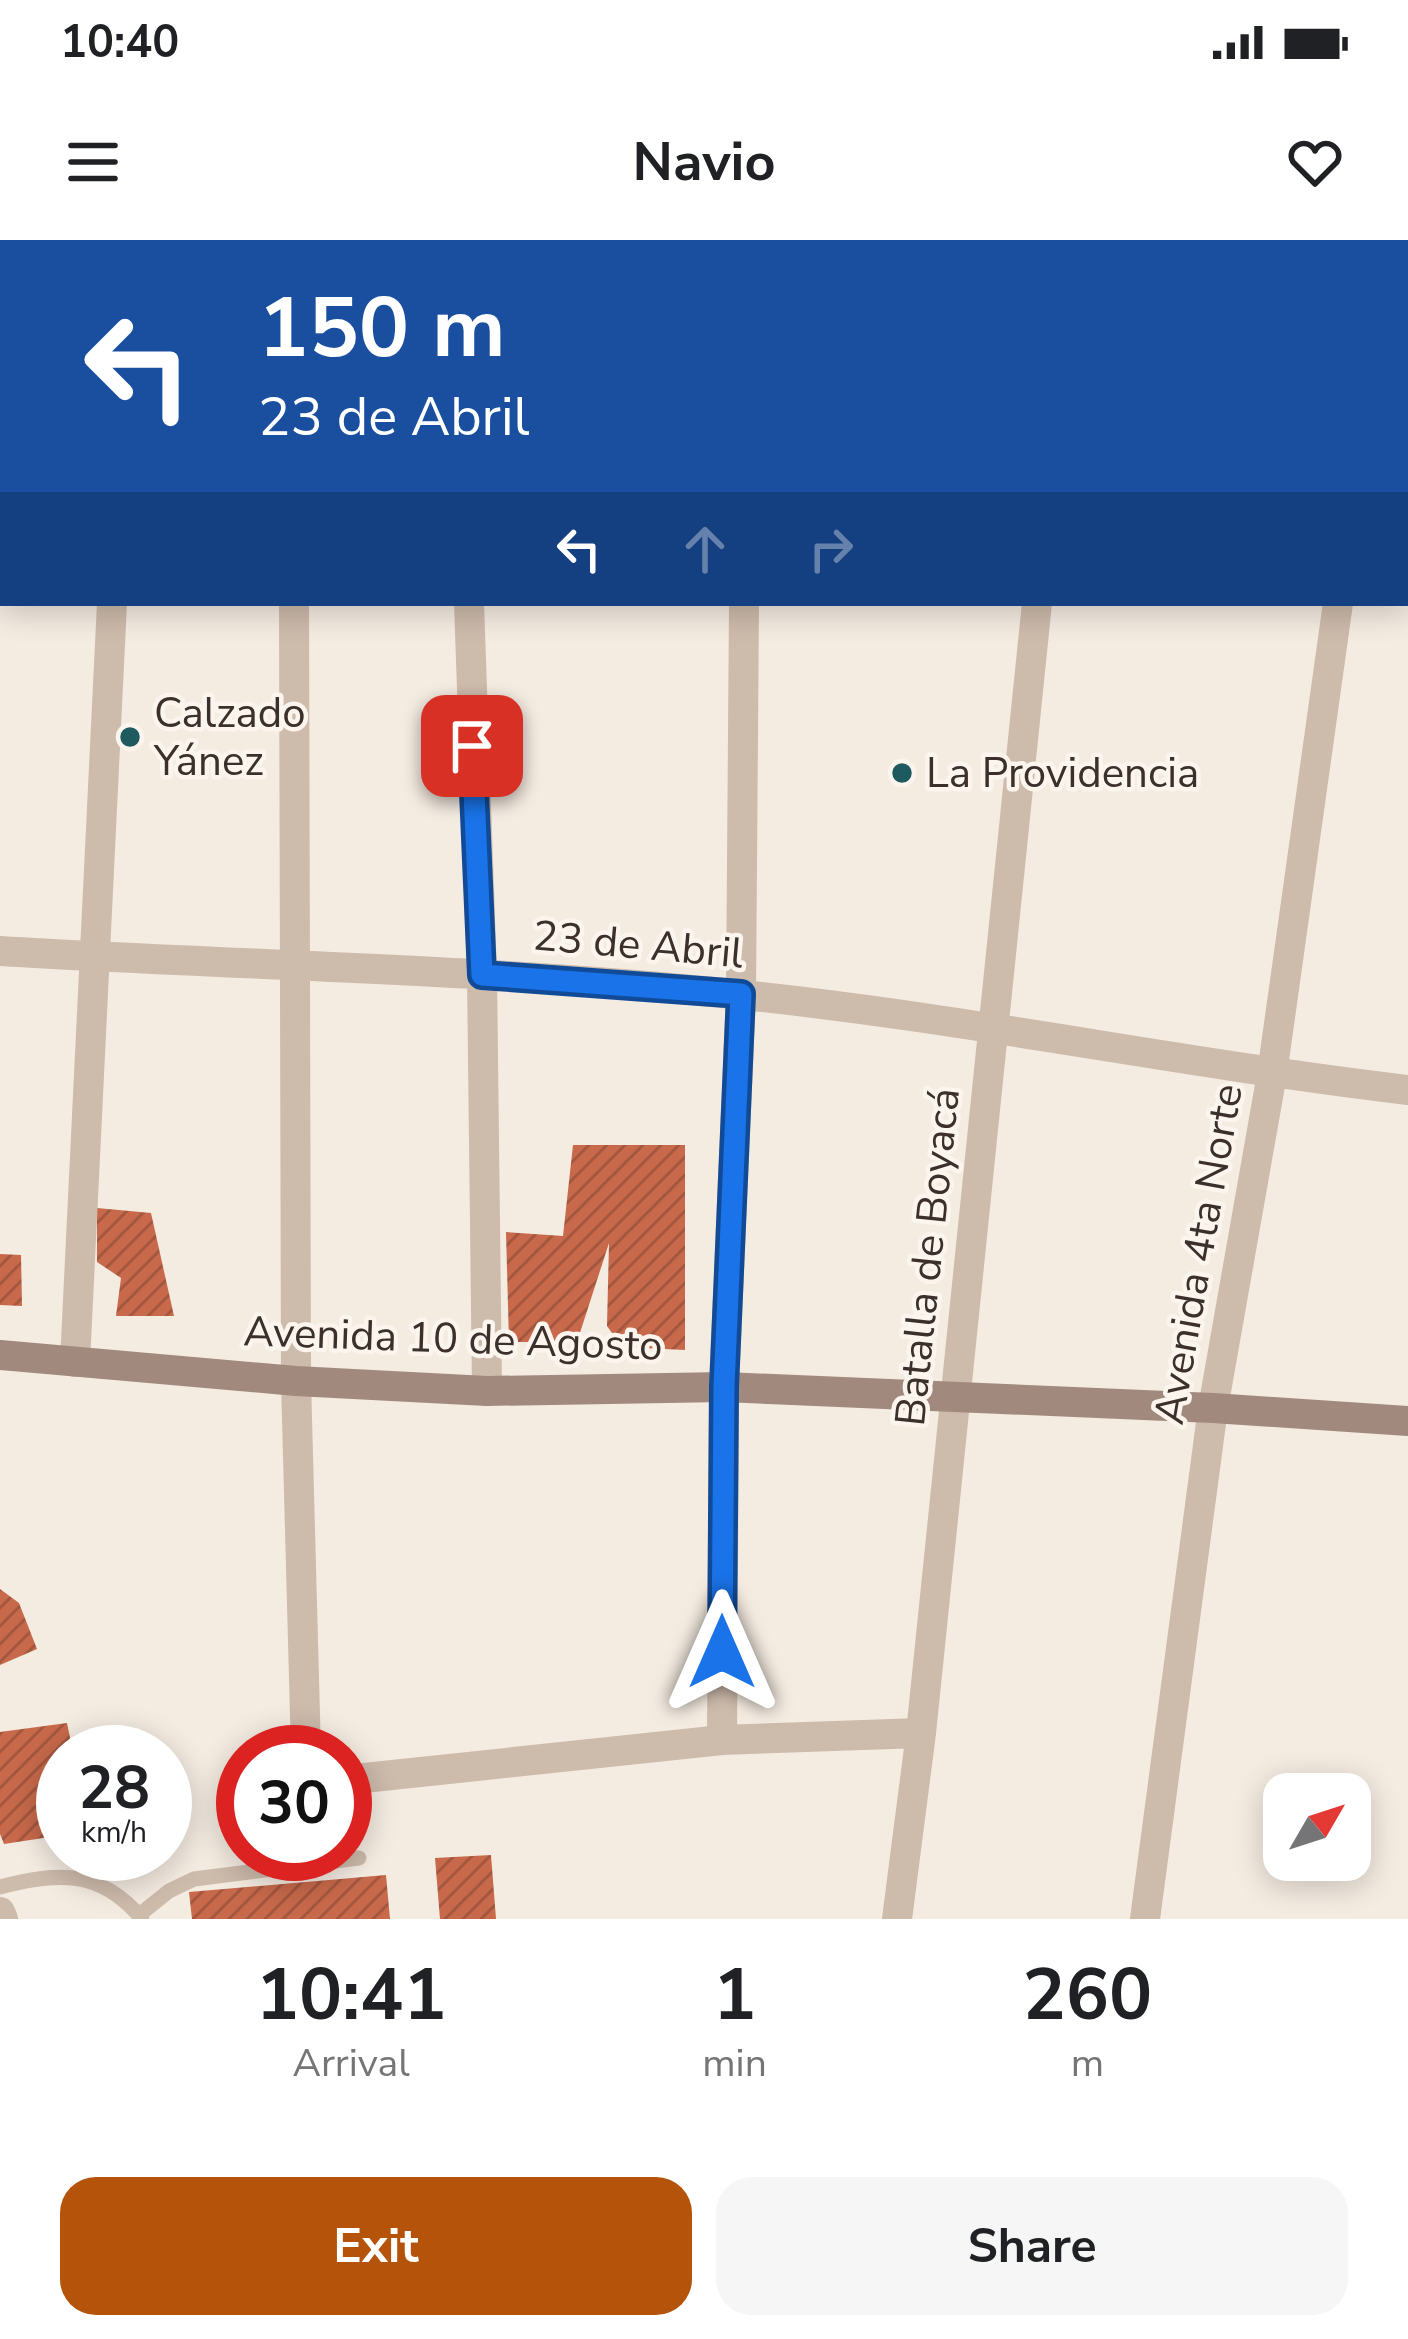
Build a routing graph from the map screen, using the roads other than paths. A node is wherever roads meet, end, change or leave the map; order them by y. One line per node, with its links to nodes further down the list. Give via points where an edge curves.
1 (112, 606): 8 (street)
2 (293, 606): 9 (street)
3 (469, 606): 10 (street)
4 (744, 606): 11 (street)
5 (1036, 606): 12 (street, Batalla de Boyacá)
6 (1338, 606): 13 (street, Avenida 4ta Norte)
7 (0, 951): 8 (street, 23 de Abril)
8 (95, 957): 9 (street, 23 de Abril); 16 (street)
9 (296, 963): 10 (street, 23 de Abril); 17 (street)
10 (482, 975): 11 (street, 23 de Abril); 19 (street)
11 (741, 994): 12 (street, 23 de Abril); 18 (street)
12 (992, 1025): 13 (street, 23 de Abril); 20 (street, Batalla de Boyacá)
13 (1272, 1074): 14 (street, 23 de Abril); 21 (street, Avenida 4ta Norte)
14 (1408, 1090)
15 (0, 1355): 16 (street, Avenida 10 de Agosto)
16 (75, 1362): 17 (street, Avenida 10 de Agosto)
17 (296, 1381): 19 (street, Avenida 10 de Agosto); 23 (street)
18 (724, 1387): 19 (street, Avenida 10 de Agosto); 20 (street, Avenida 10 de Agosto); 25 (street)
19 (488, 1391)
20 (956, 1397): 21 (street, Avenida 10 de Agosto); 24 (street, Batalla de Boyacá)
21 (1213, 1408): 22 (street, Avenida 10 de Agosto); 31 (street, Avenida 4ta Norte)
22 (1408, 1421)
23 (305, 1725)
24 (922, 1733): 25 (street); 30 (street, Batalla de Boyacá)
25 (722, 1740): 26 (street)
26 (372, 1777)
27 (216, 1876): 29 (lane, via 169,1892)
28 (0, 1887): 29 (lane, via 63,1875 102,1887)
29 (141, 1917)
30 (897, 1919)
31 (1145, 1919)

